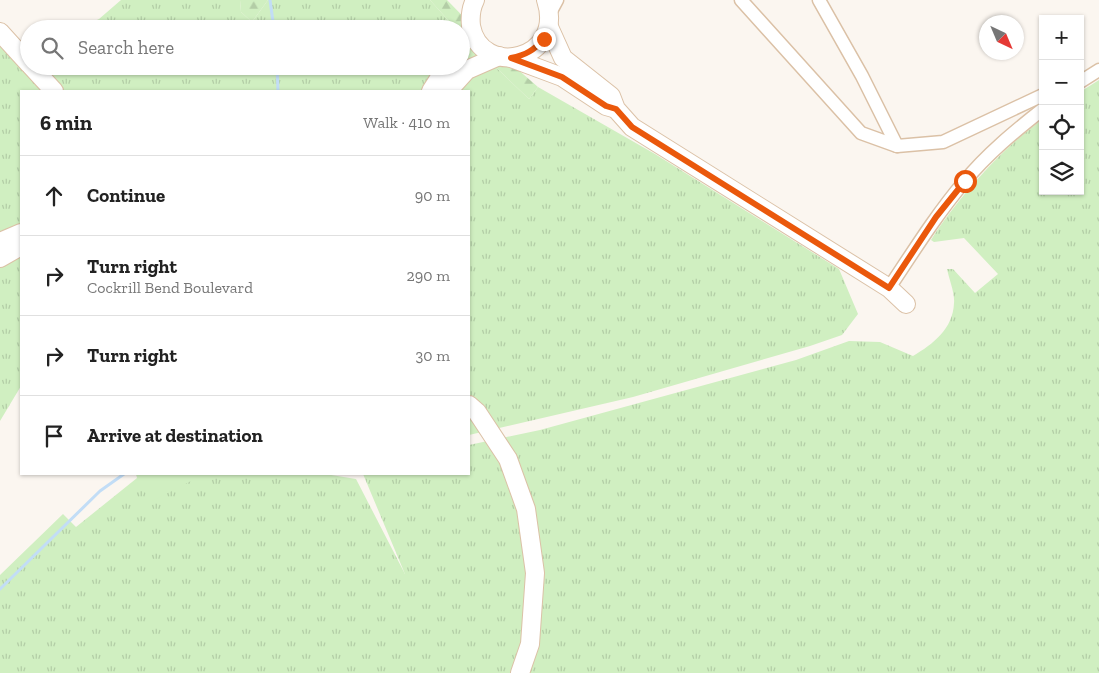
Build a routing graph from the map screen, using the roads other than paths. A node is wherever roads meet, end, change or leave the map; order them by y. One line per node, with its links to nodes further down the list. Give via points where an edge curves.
1 (475, 0): 5 (street)
2 (741, 0): 22 (street, via 861,133)
3 (819, 0): 22 (street)
4 (550, 10): 8 (street, via 544,39 535,49 524,55); 20 (street, via 563,58 611,96)
5 (470, 18): 8 (street, via 478,42 487,51)
6 (0, 32): 7 (street)
7 (20, 54)
8 (505, 57): 9 (street); 20 (street, via 562,77 606,106)
9 (470, 69)
10 (1099, 70): 14 (street); 15 (street)
11 (39, 75): 16 (street)
12 (441, 75): 17 (street)
13 (462, 75): 18 (street)
14 (1084, 76)
15 (1084, 79)
16 (53, 90)
17 (432, 90)
18 (449, 90)
19 (1039, 97): 22 (street, via 944,142)
20 (616, 109): 27 (street, via 632,127)
21 (1039, 112): 27 (street, via 993,151 965,181 936,217)
22 (897, 146)
23 (20, 233): 24 (street)
24 (0, 242)
25 (20, 247): 26 (street)
26 (0, 258)
27 (889, 288): 28 (street)
28 (906, 304)
29 (470, 406): 30 (street, via 508,459 526,508 535,573 530,644)
30 (520, 673)

